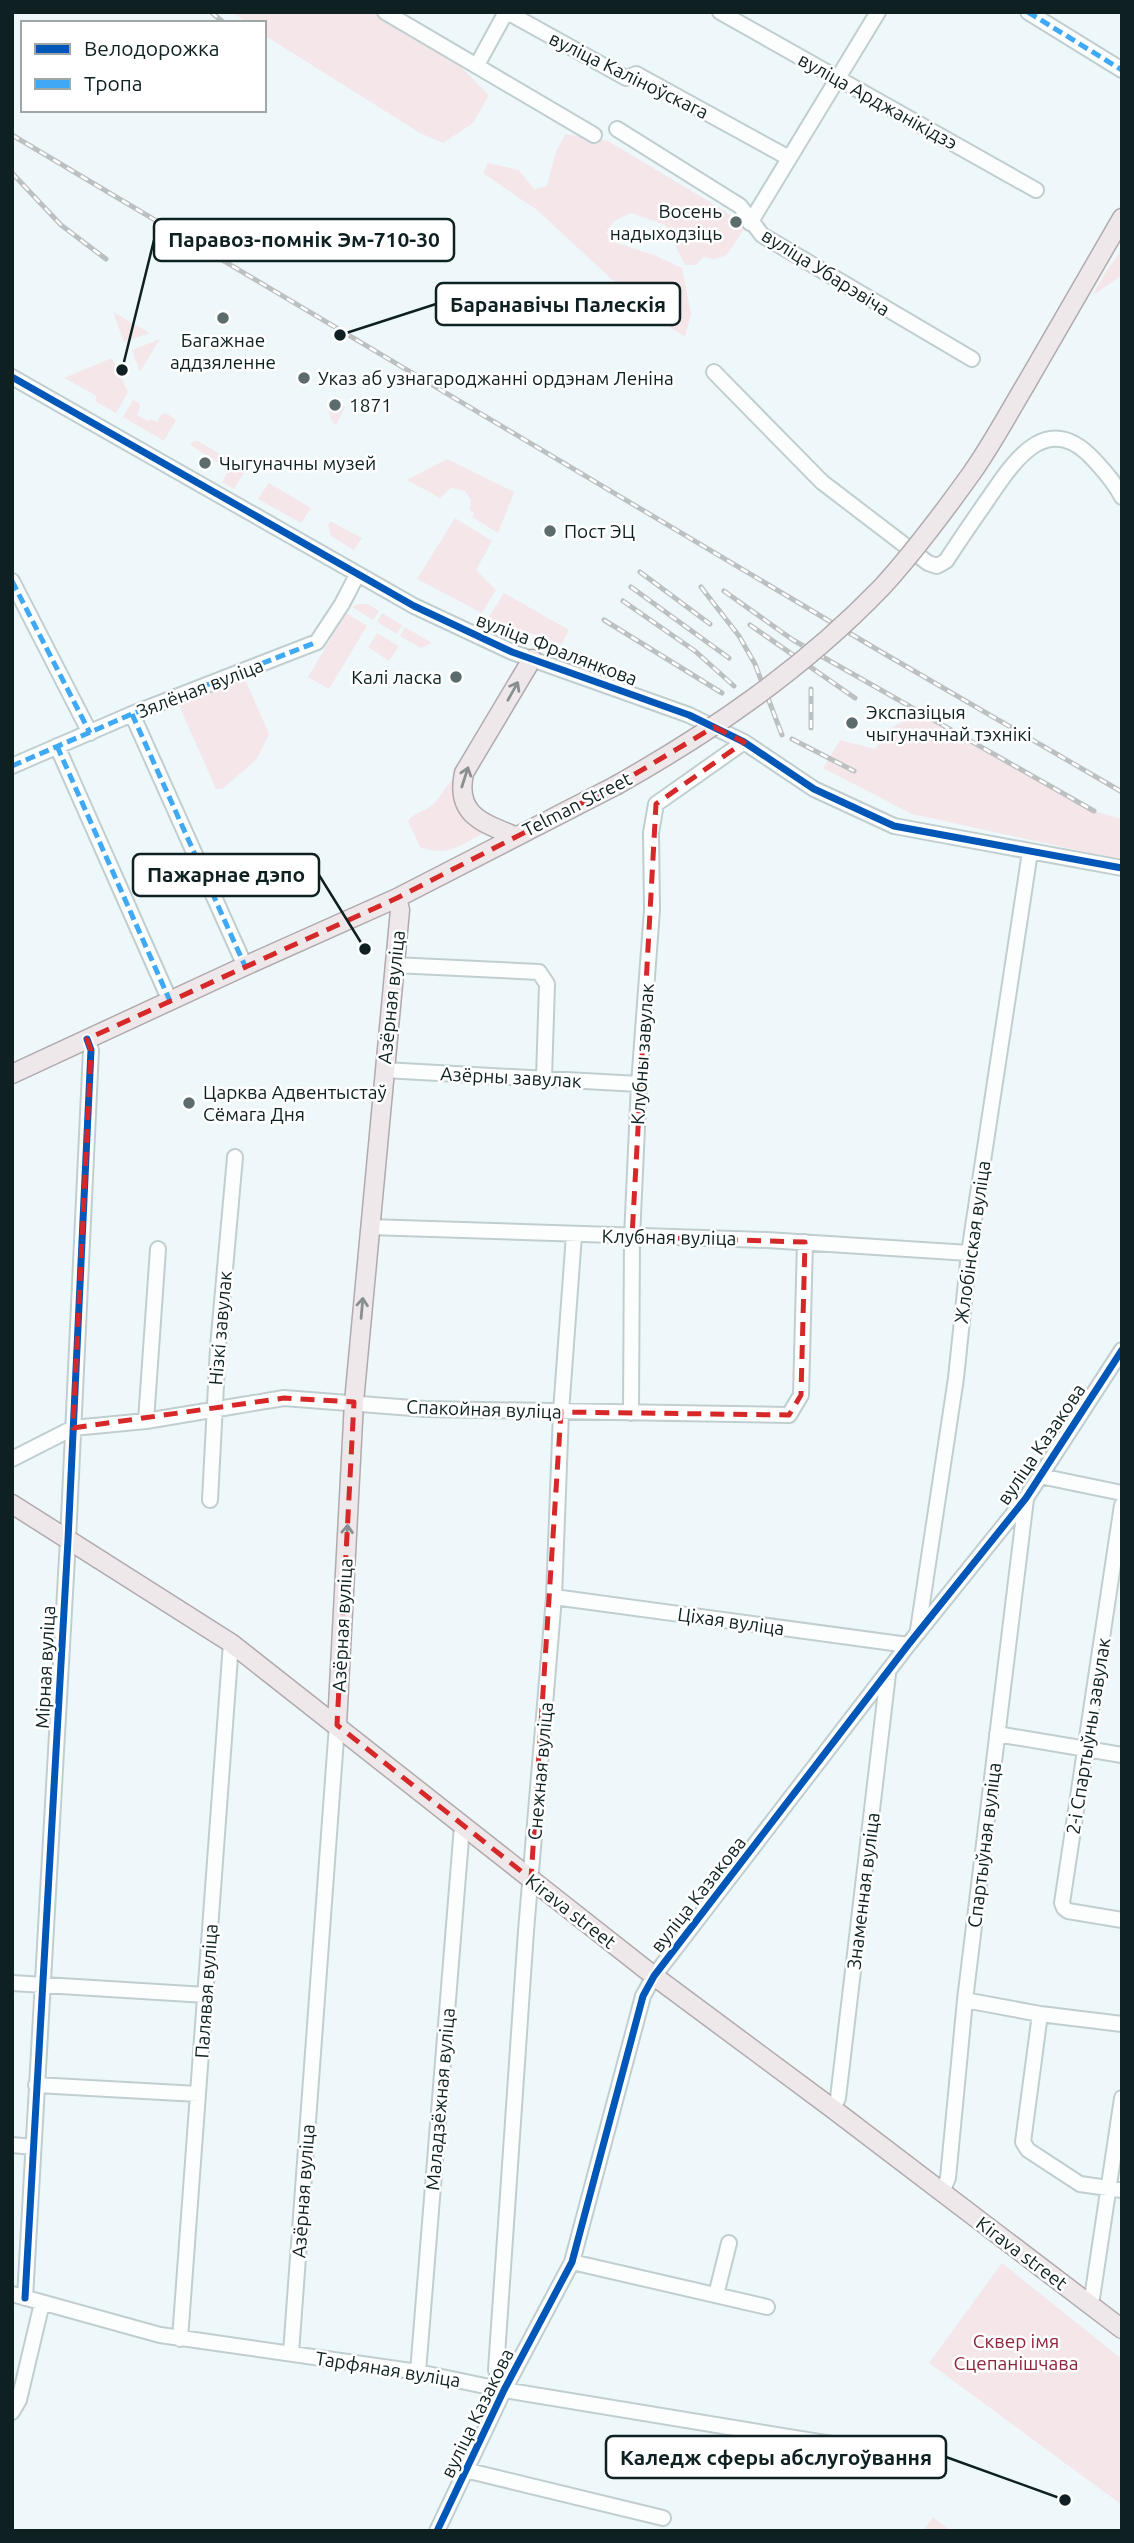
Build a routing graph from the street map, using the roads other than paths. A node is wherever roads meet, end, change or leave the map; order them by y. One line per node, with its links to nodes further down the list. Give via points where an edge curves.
1 (385, 12): 6 (street)
2 (506, 12): 6 (street); 11 (street, вуліца Каліноўскага, via 626,78 636,74)
3 (720, 12): 8 (street, вуліца Арджанікідзэ)
4 (878, 12): 8 (street)
5 (1028, 12): 7 (street)
6 (477, 65): 10 (street)
7 (1122, 70)
8 (837, 78): 11 (street); 12 (street, вуліца Арджанікідзэ)
9 (617, 129): 14 (street, вуліца Убарэвіча, via 740,206)
10 (594, 135)
11 (789, 158): 14 (street)
12 (1037, 190)
13 (1122, 218): 16 (main road, Telman Street)
14 (750, 223): 17 (street, вуліца Убарэвіча, via 761,235)
15 (1122, 239): 16 (main road)
16 (1096, 263): 29 (main road, Telman Street, bridge, via 972,472 883,585 788,674 738,712 675,753)
17 (972, 359)
18 (714, 372): 20 (street, via 822,482 928,564 946,561 1008,468 1030,447 1047,440 1074,441 1115,482)
19 (12, 377): 21 (street, вуліца Фралянкова)
20 (1122, 497)
21 (356, 575): 23 (street, вуліца Фралянкова, via 488,642); 24 (street, Зялёная вуліца, via 317,642)
22 (12, 581): 25 (street)
23 (532, 659): 26 (street, вуліца Фралянкова, via 689,715); 29 (main road, one-way to 23, via 477,819 469,811 461,786)
24 (132, 714): 25 (street, Зялёная вуліца); 34 (street)
25 (90, 733): 27 (street, Зялёная вуліца)
26 (744, 742): 30 (street, вуліца Фралянкова, via 814,789 894,826); 40 (street, Клубны завулак, via 656,804)
27 (57, 746): 28 (street, Зялёная вуліца); 35 (street)
28 (12, 766)
29 (518, 835): 32 (main road, Telman Street)
30 (1030, 852): 31 (street, вуліца Фралянкова); 47 (street, Жлобінская вуліца)
31 (1122, 868)
32 (397, 898): 33 (main road, Азёрная вуліца, via 400,910); 34 (main road, Telman Street)
33 (394, 965): 37 (main road, Азёрная вуліца); 39 (street, via 540,972 547,984)
34 (245, 966): 35 (main road, Telman Street)
35 (170, 1000): 36 (main road, Telman Street)
36 (86, 1039): 38 (main road, Telman Street); 54 (street, Мірная вуліца, via 92,1050)
37 (384, 1070): 39 (street, Азёрны завулак); 42 (main road, Азёрная вуліца)
38 (12, 1074)
39 (544, 1078): 40 (street, Азёрны завулак)
40 (639, 1084): 44 (street, Клубны завулак)
41 (235, 1157): 50 (street, Нізкі завулак)
42 (369, 1227): 43 (street, Клубная вуліца); 49 (main road, Азёрная вуліца, one-way to 42)
43 (574, 1235): 44 (street, Клубная вуліца); 51 (street, Снежная вуліца)
44 (632, 1237): 45 (street, Клубная вуліца); 52 (street, Клубны завулак)
45 (805, 1242): 47 (street, Клубная вуліца); 52 (street, Спакойная вуліца, via 801,1395 789,1415)
46 (159, 1249): 53 (street)
47 (969, 1253): 64 (street, Жлобінская вуліца, via 956,1378)
48 (1122, 1350): 56 (street, вуліца Казакова)
49 (354, 1402): 50 (street, Спакойная вуліца, via 284,1398); 51 (street, Спакойная вуліца, via 425,1409); 68 (main road, Азёрная вуліца, one-way to 49)
50 (214, 1411): 53 (street, Спакойная вуліца); 59 (street, Нізкі завулак)
51 (561, 1412): 52 (street, Спакойная вуліца); 63 (street, Снежная вуліца)
52 (631, 1413)
53 (146, 1421): 54 (street, Спакойная вуліца)
54 (73, 1427): 55 (street, Спакойная вуліца); 62 (street, Мірная вуліца)
55 (12, 1459)
56 (1040, 1476): 57 (street); 58 (street, вуліца Казакова)
57 (1122, 1493)
58 (1026, 1498): 64 (street, вуліца Казакова); 69 (street, Спартыўная вуліца)
59 (210, 1500)
60 (12, 1504): 62 (main road, Kirava street)
61 (1122, 1504): 70 (street, 2-і Спартыўны завулак)
62 (68, 1540): 65 (main road, Kirava street); 77 (street, Мірная вуліца)
63 (554, 1597): 66 (street, Ціхая вуліца); 73 (street, Снежная вуліца)
64 (918, 1633): 66 (street, вуліца Казакова)
65 (231, 1643): 68 (main road, Kirava street); 78 (street, Палявая вуліца)
66 (908, 1645): 67 (street, вуліца Казакова)
67 (889, 1673): 75 (street, вуліца Казакова); 85 (street, Знаменная вуліца, via 838,2098)
68 (337, 1725): 72 (main road, Kirava street); 99 (street, Азёрная вуліца)
69 (997, 1734): 70 (street); 79 (street, Спартыўная вуліца)
70 (1087, 1749): 71 (street); 74 (street, 2-і Спартыўны завулак, via 1062,1903 1068,1911)
71 (1122, 1755)
72 (462, 1826): 73 (main road, Kirava street); 100 (street, Маладзёжная вуліца)
73 (531, 1879): 75 (main road, Kirava street); 101 (street, Снежная вуліца, via 496,2370)
74 (1122, 1920)
75 (654, 1976): 85 (main road, Kirava street); 91 (street, вуліца Казакова, via 643,1996)
76 (12, 1983): 77 (street)
77 (41, 1984): 78 (street); 82 (street, Мірная вуліца)
78 (206, 1995): 83 (street, Палявая вуліца)
79 (965, 2000): 80 (street); 89 (street, Спартыўная вуліца, via 948,2178)
80 (1040, 2014): 81 (street); 88 (street, via 1023,2143 1074,2181)
81 (1122, 2024)
82 (36, 2085): 83 (street); 87 (street, Мірная вуліца)
83 (198, 2094): 98 (street, Палявая вуліца)
84 (1122, 2098): 88 (street)
85 (833, 2109): 89 (main road, Kirava street)
86 (12, 2146): 87 (street)
87 (33, 2147): 93 (street, Мірная вуліца)
88 (1115, 2189): 95 (street)
89 (942, 2192): 95 (main road, Kirava street)
90 (729, 2244): 92 (street)
91 (572, 2262): 92 (street); 101 (street, вуліца Казакова)
92 (716, 2295): 96 (street)
93 (18, 2296): 94 (street, Тарфяная вуліца)
94 (42, 2303): 98 (street, Тарфяная вуліца); 102 (street, via 19,2400)
95 (1091, 2305): 97 (main road, Kirava street)
96 (768, 2307)
97 (1122, 2329)
98 (180, 2339): 99 (street, Тарфяная вуліца)
99 (290, 2353): 100 (street, Тарфяная вуліца)
100 (418, 2372): 101 (street, Тарфяная вуліца)
101 (504, 2390): 103 (street, Тарфяная вуліца); 104 (street, вуліца Казакова)
102 (12, 2412)
103 (850, 2446)
104 (465, 2470): 105 (street); 106 (street, вуліца Казакова)
105 (663, 2518)
106 (437, 2531)

